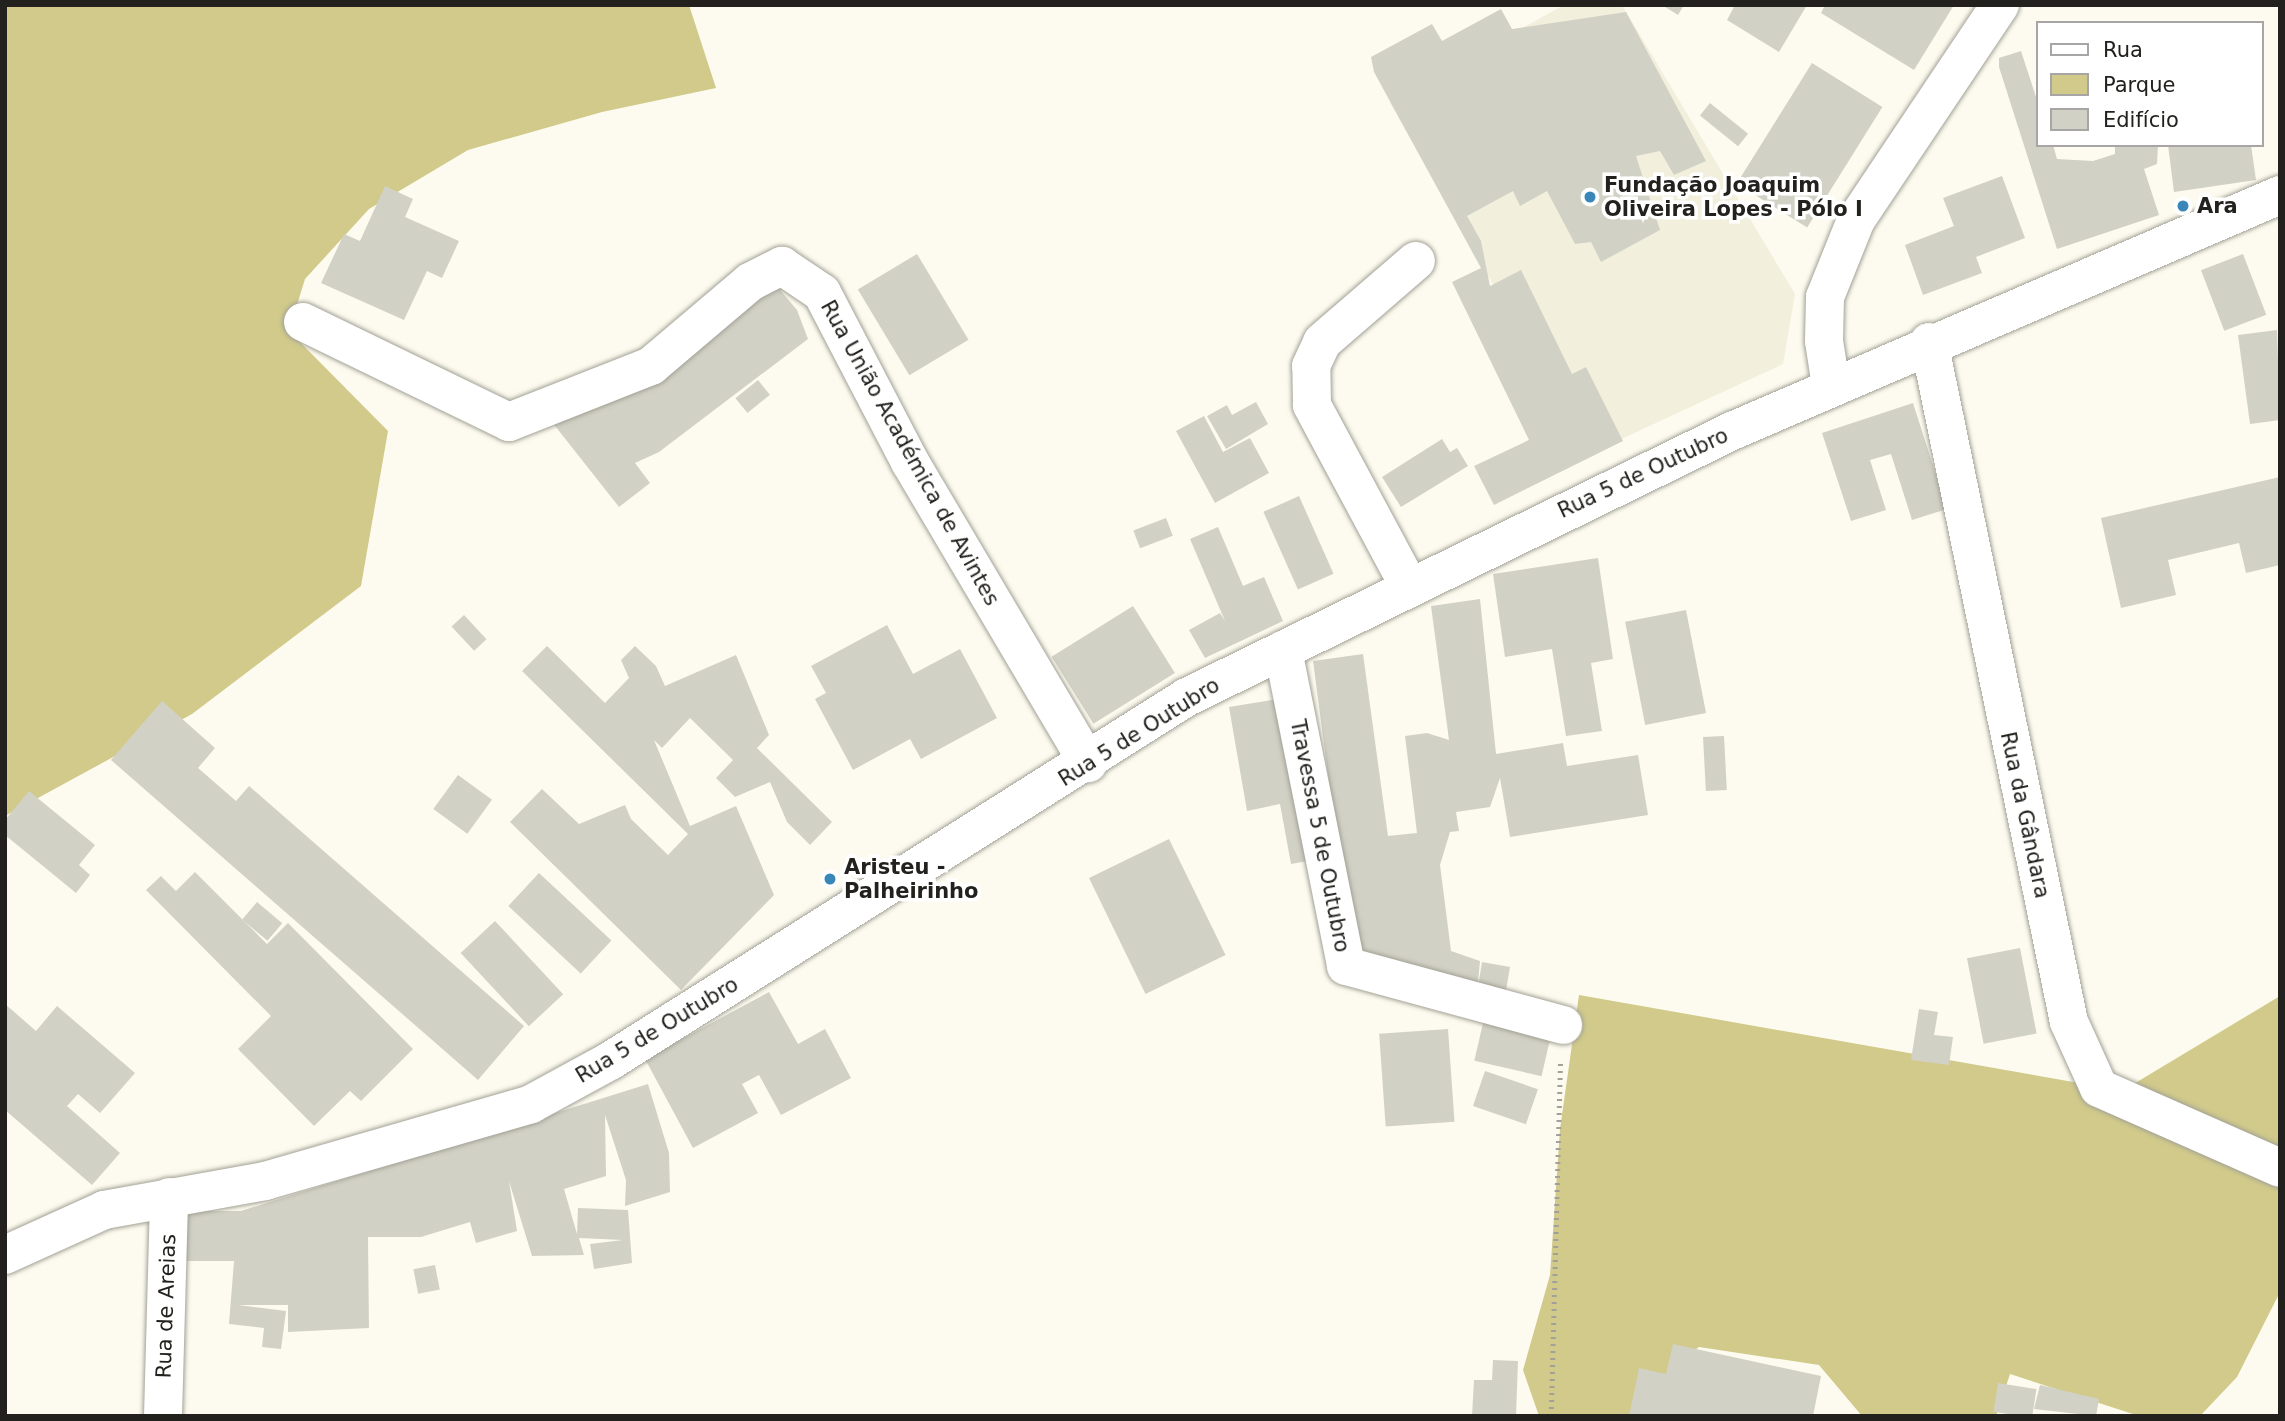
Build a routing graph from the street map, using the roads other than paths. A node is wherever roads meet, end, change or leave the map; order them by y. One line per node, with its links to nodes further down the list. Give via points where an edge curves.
1 (2000, 5): 6 (street, via 1856,220 1825,297 1824,341)
2 (2280, 195): 5 (street, Rua 5 de Outubro)
3 (1416, 261): 7 (street, via 1322,342 1311,366 1312,405)
4 (303, 322): 9 (street, Rua União Académica de Avintes, via 509,422 651,366 750,282 782,266 822,293 910,461)
5 (1929, 342): 6 (street, Rua 5 de Outubro); 11 (street, Rua da Gândara, via 2069,1022 2099,1088)
6 (1831, 386): 7 (street, Rua 5 de Outubro)
7 (1410, 588): 8 (street, Rua 5 de Outubro)
8 (1283, 650): 9 (street, Rua 5 de Outubro, via 1187,697); 10 (street, Travessa 5 de Outubro, via 1346,966)
9 (1088, 764): 12 (street, Rua 5 de Outubro, via 610,1061 531,1104 265,1181)
10 (1563, 1025)
11 (2280, 1168)
12 (169, 1197): 13 (street, Rua 5 de Outubro, via 104,1210); 14 (street, Rua de Areias)
13 (5, 1255)
14 (163, 1416)

